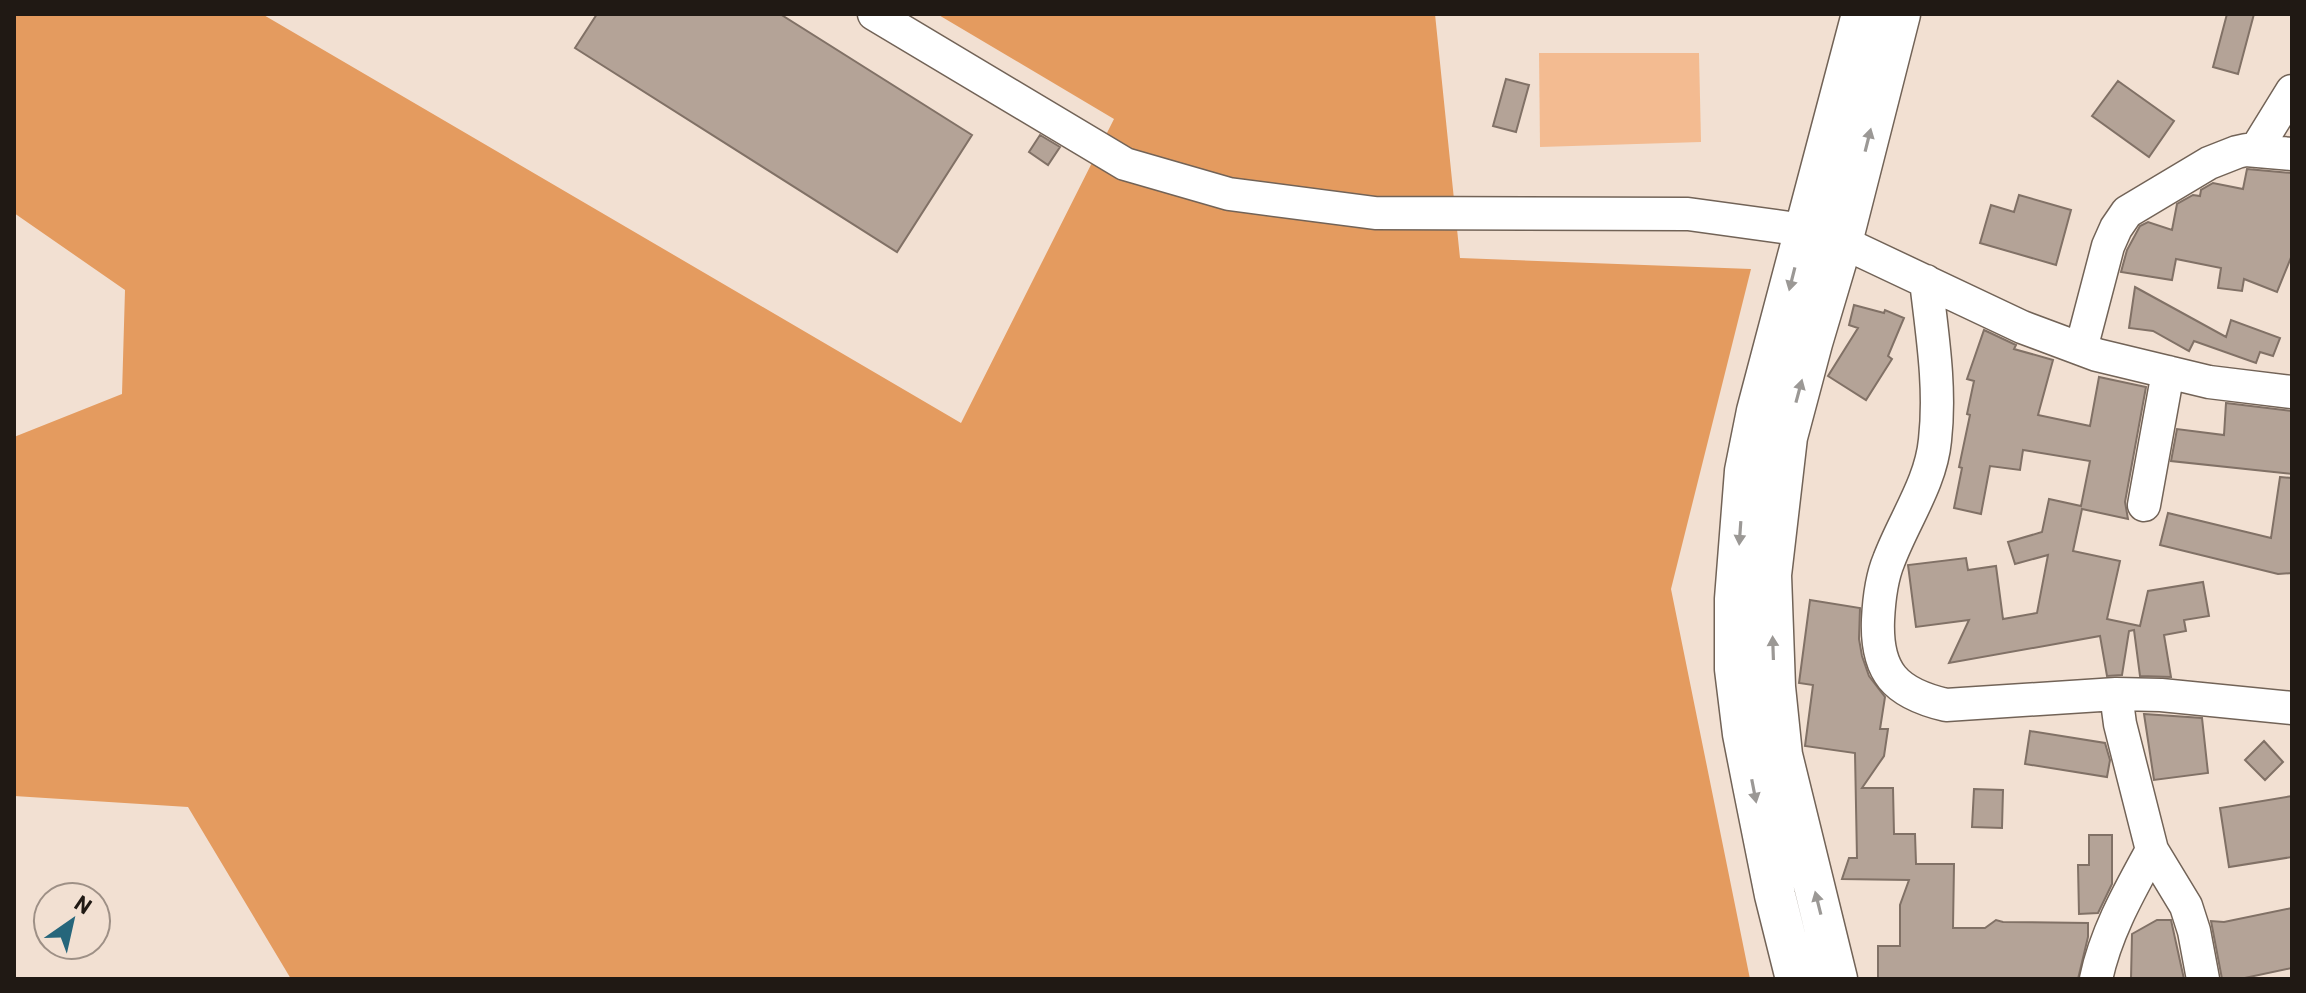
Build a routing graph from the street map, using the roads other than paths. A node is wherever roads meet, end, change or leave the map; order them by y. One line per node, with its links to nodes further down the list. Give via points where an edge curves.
1 (874, 14): 7 (street, via 1125,164 1229,194 1375,213 1688,214)
2 (1862, 14): 7 (main road)
3 (1900, 14): 8 (main road, one-way to 3)
4 (2292, 91): 5 (street)
5 (2255, 151): 6 (street); 10 (street, via 2209,163 2127,212 2108,246)
6 (2292, 154)
7 (1804, 230): 8 (street); 17 (main road, one-way to 17, via 1745,471 1735,599 1735,669 1743,734)
8 (1842, 242): 9 (street); 18 (main road, one-way to 8, via 1782,755 1771,575 1787,437)
9 (1926, 281): 10 (street); 14 (street, via 1936,369 1935,440 1926,480 1883,578 1881,661 1908,691 1946,705)
10 (2081, 349): 11 (street)
11 (2168, 372): 12 (street); 13 (street)
12 (2292, 392)
13 (2144, 505)
14 (2116, 694): 15 (street); 16 (street)
15 (2292, 708)
16 (2152, 850): 19 (street, via 2120,908); 20 (street, via 2186,906)
17 (1796, 979)
18 (1837, 979)
19 (2096, 979)
20 (2203, 979)

